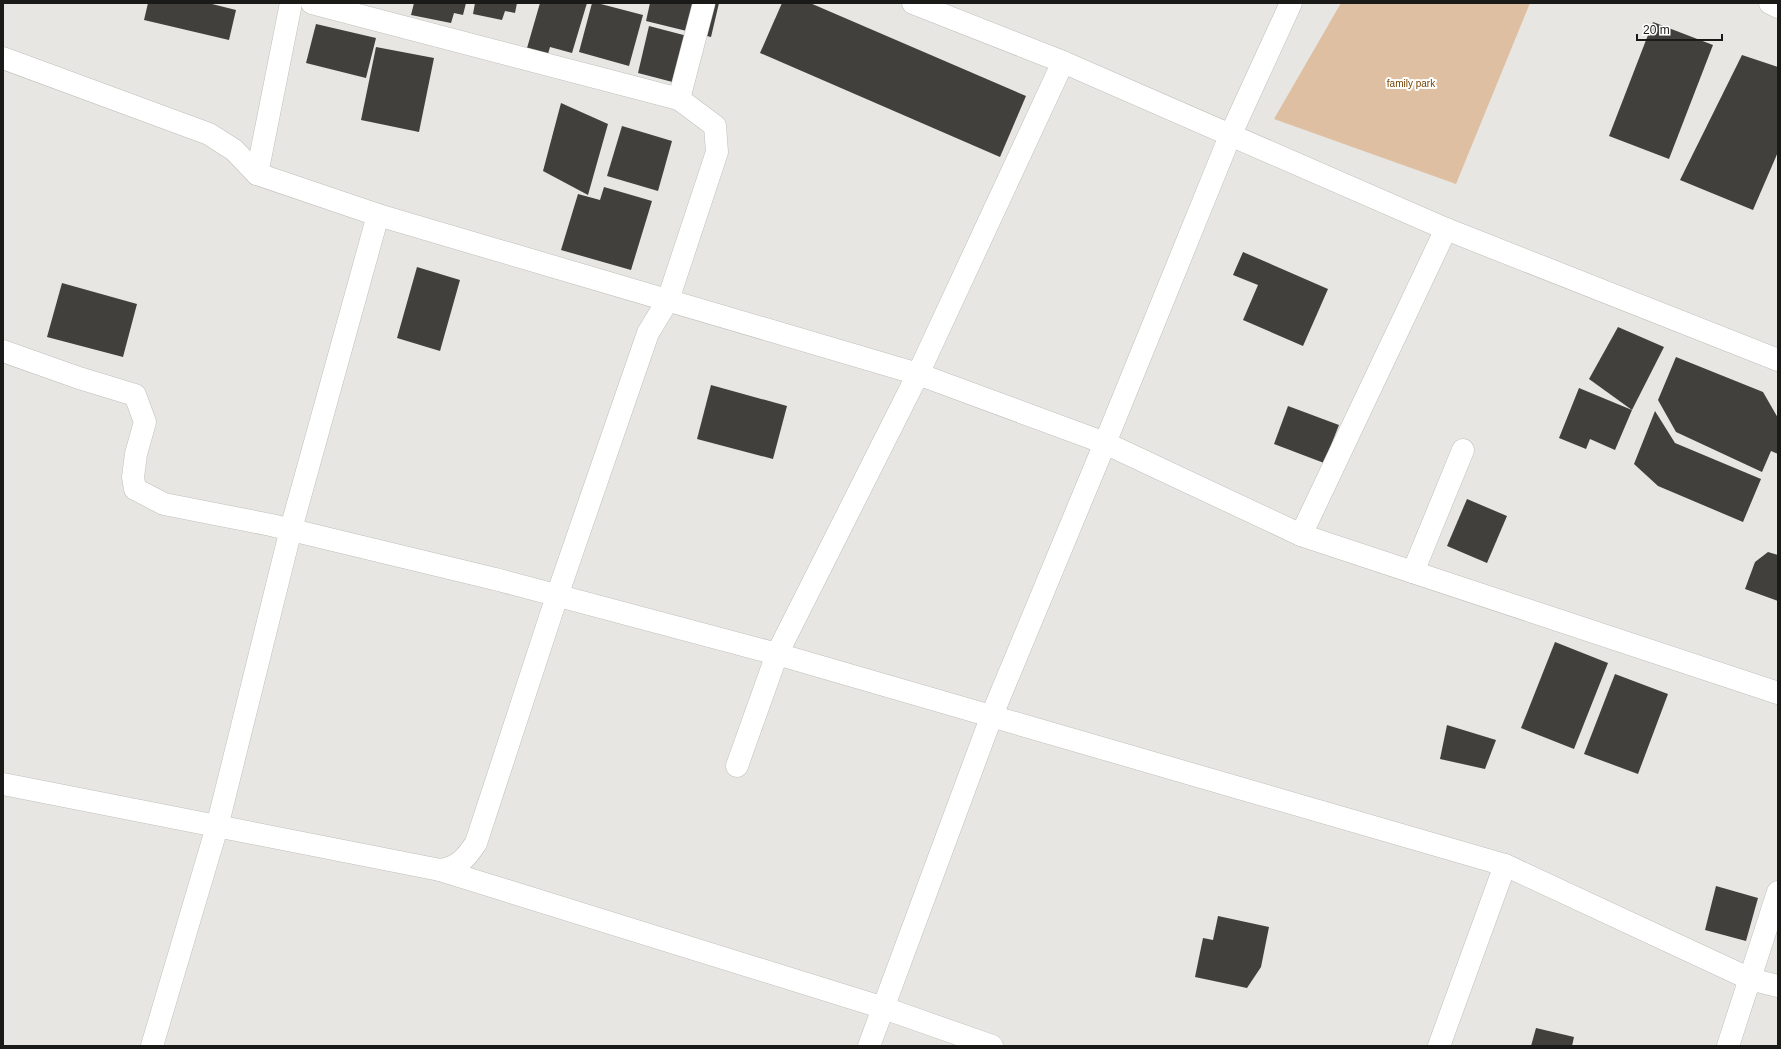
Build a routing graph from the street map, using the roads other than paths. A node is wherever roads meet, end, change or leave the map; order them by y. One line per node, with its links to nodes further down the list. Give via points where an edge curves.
1 (290, 3): 12 (street)
2 (312, 3): 10 (street)
3 (704, 3): 10 (street)
4 (913, 3): 9 (street)
5 (1292, 3): 11 (street)
6 (1770, 3): 7 (street)
7 (1778, 7)
8 (3, 58): 12 (street, via 209,134 234,150)
9 (1063, 62): 11 (street); 18 (street)
10 (679, 99): 15 (street, via 715,126 717,152)
11 (1230, 136): 14 (street); 19 (street)
12 (257, 174): 13 (street)
13 (378, 215): 15 (street); 21 (street)
14 (1446, 229): 17 (street); 22 (street)
15 (668, 300): 18 (street); 24 (street, via 648,332)
16 (3, 351): 21 (street, via 135,395 145,422 136,454 133,477 135,489 164,504)
17 (1778, 360)
18 (918, 374): 19 (street); 25 (street)
19 (1106, 443): 22 (street); 27 (street)
20 (1463, 450): 23 (street)
21 (291, 529): 24 (street); 30 (street)
22 (1302, 535): 23 (street)
23 (1413, 572): 26 (street)
24 (557, 596): 25 (street); 32 (street, via 476,843 468,856 452,869)
25 (777, 654): 27 (street); 28 (street)
26 (1778, 693)
27 (992, 715): 31 (street); 36 (street)
28 (737, 766)
29 (3, 784): 30 (street)
30 (218, 827): 32 (street); 37 (street)
31 (1505, 865): 34 (street); 40 (street)
32 (440, 870): 36 (street)
33 (1778, 892): 34 (street)
34 (1750, 979): 35 (street); 41 (street)
35 (1778, 986)
36 (884, 1008): 38 (street); 39 (street)
37 (152, 1046)
38 (869, 1046)
39 (992, 1046)
40 (1439, 1046)
41 (1728, 1046)

